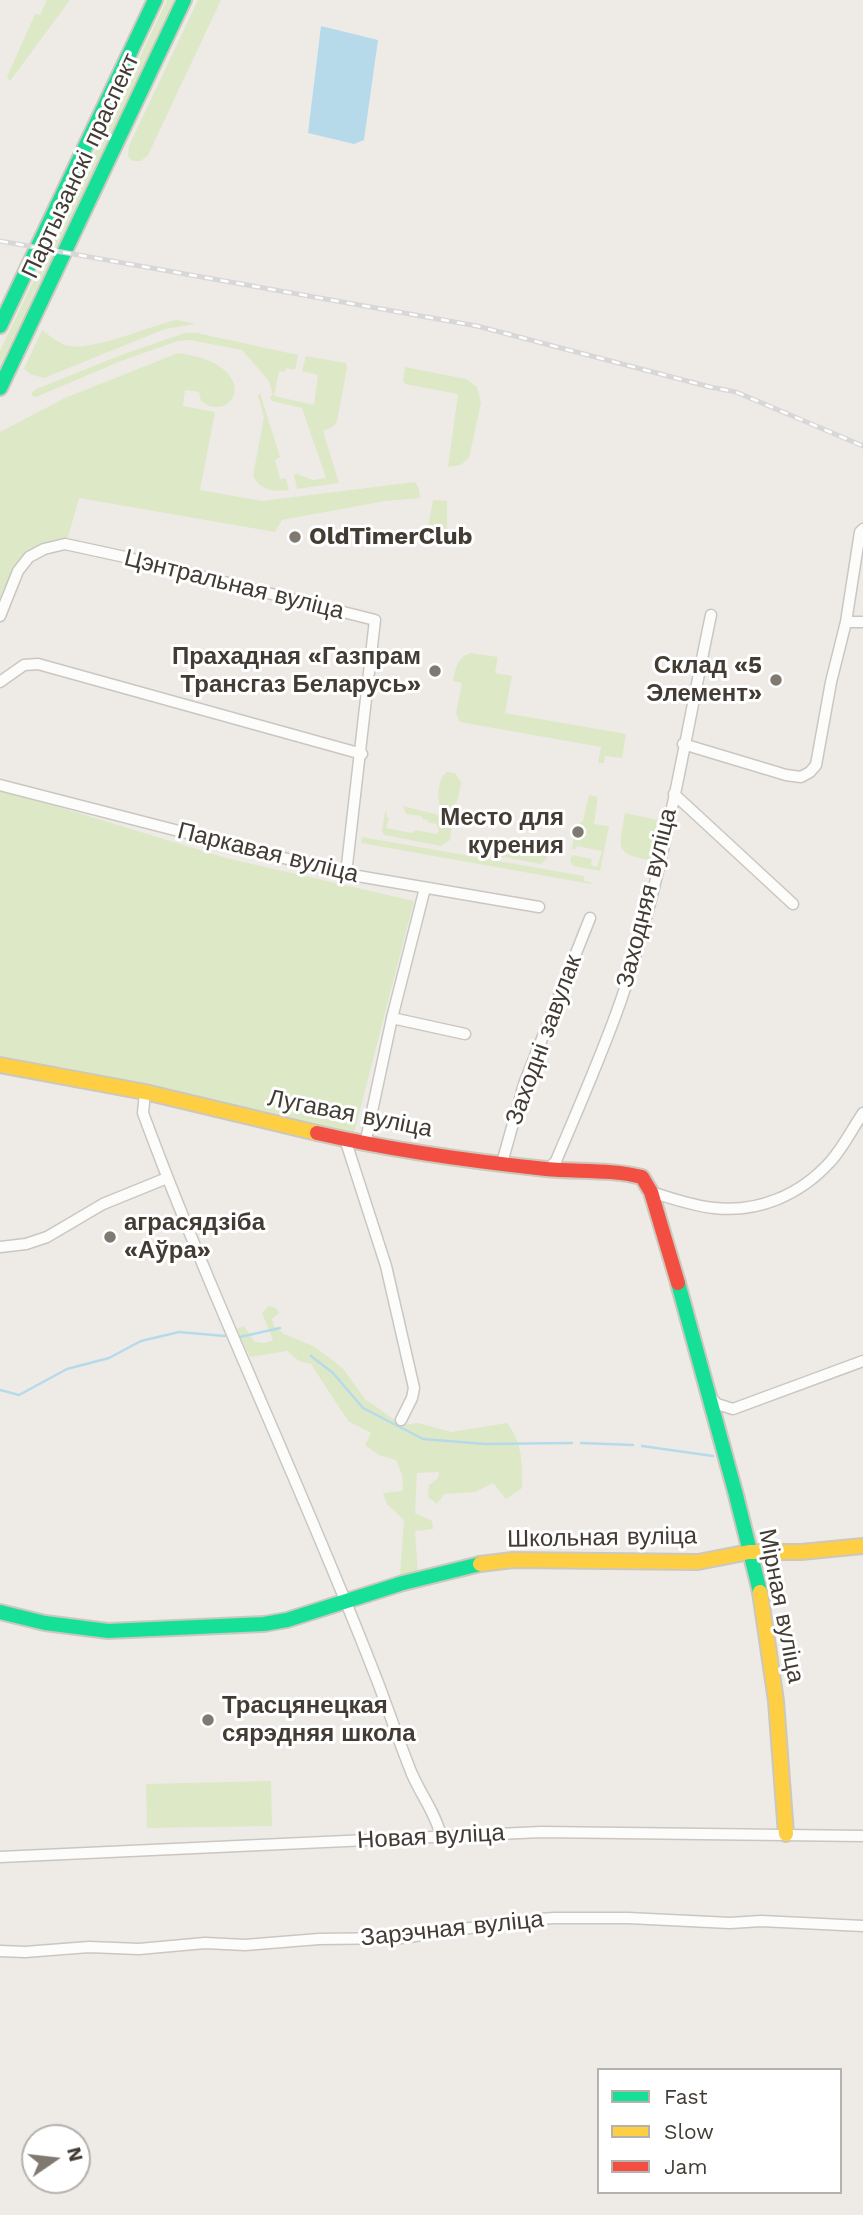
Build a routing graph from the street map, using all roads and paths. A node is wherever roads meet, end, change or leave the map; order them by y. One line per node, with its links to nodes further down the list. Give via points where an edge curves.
1 (155, 0): 3 (main road, Партызанскі праспект)
2 (184, 0): 4 (main road, Партызанскі праспект)
3 (0, 326)
4 (0, 388)
5 (863, 529): 8 (street)
6 (711, 615): 11 (street, Заходняя вуліца)
7 (0, 616): 12 (street, Цэнтральная вуліца, via 29,557 65,544 375,620)
8 (846, 622): 9 (street); 11 (street, via 816,765 810,772 801,778 786,775)
9 (863, 622)
10 (0, 682): 12 (street, via 24,665 38,664)
11 (684, 744): 14 (street, Заходняя вуліца)
12 (362, 754): 15 (street, Цэнтральная вуліца)
13 (0, 785): 15 (street, Паркавая вуліца)
14 (674, 794): 17 (street); 28 (street, Заходняя вуліца, via 621,1002 556,1161)
15 (346, 874): 16 (street, Паркавая вуліца)
16 (425, 888): 18 (street, Паркавая вуліца); 20 (street)
17 (793, 904)
18 (539, 907)
19 (590, 918): 27 (street, Заходні завулак, via 524,1084)
20 (392, 1018): 21 (street); 26 (street)
21 (465, 1034)
22 (0, 1065): 23 (main road, Лугавая вуліца)
23 (145, 1092): 25 (main road, Лугавая вуліца); 29 (street, via 143,1113)
24 (863, 1113): 30 (street, via 831,1161 770,1204 715,1208)
25 (345, 1139): 26 (main road, Лугавая вуліца); 36 (street, via 386,1266 414,1388)
26 (365, 1144): 27 (main road, Лугавая вуліца)
27 (502, 1163): 28 (main road, Лугавая вуліца)
28 (548, 1169): 30 (main road, via 628,1172 642,1177)
29 (167, 1178): 31 (street, via 103,1204 34,1242); 39 (street)
30 (651, 1192): 33 (main road, Мірная вуліца)
31 (0, 1247)
32 (863, 1361): 34 (street)
33 (706, 1391): 34 (street, via 717,1404); 35 (main road, Мірная вуліца)
34 (733, 1409): 35 (street)
35 (712, 1415): 38 (main road, Мірная вуліца)
36 (401, 1420)
37 (863, 1546): 38 (main road, Школьная вуліца)
38 (749, 1552): 39 (main road, Школьная вуліца, via 698,1562 513,1560 454,1570); 41 (main road, Мірная вуліца, via 770,1654)
39 (346, 1600): 40 (main road, Школьная вуліца, via 276,1623 117,1631 88,1630); 42 (street)
40 (0, 1612)
41 (786, 1834): 42 (street, Новая вуліца, via 579,1831); 43 (street, Новая вуліца)
42 (441, 1836): 44 (street, Новая вуліца)
43 (863, 1836)
44 (0, 1857)
45 (863, 1926): 46 (street, Зарэчная вуліца, via 554,1918 401,1938)
46 (0, 1951)

